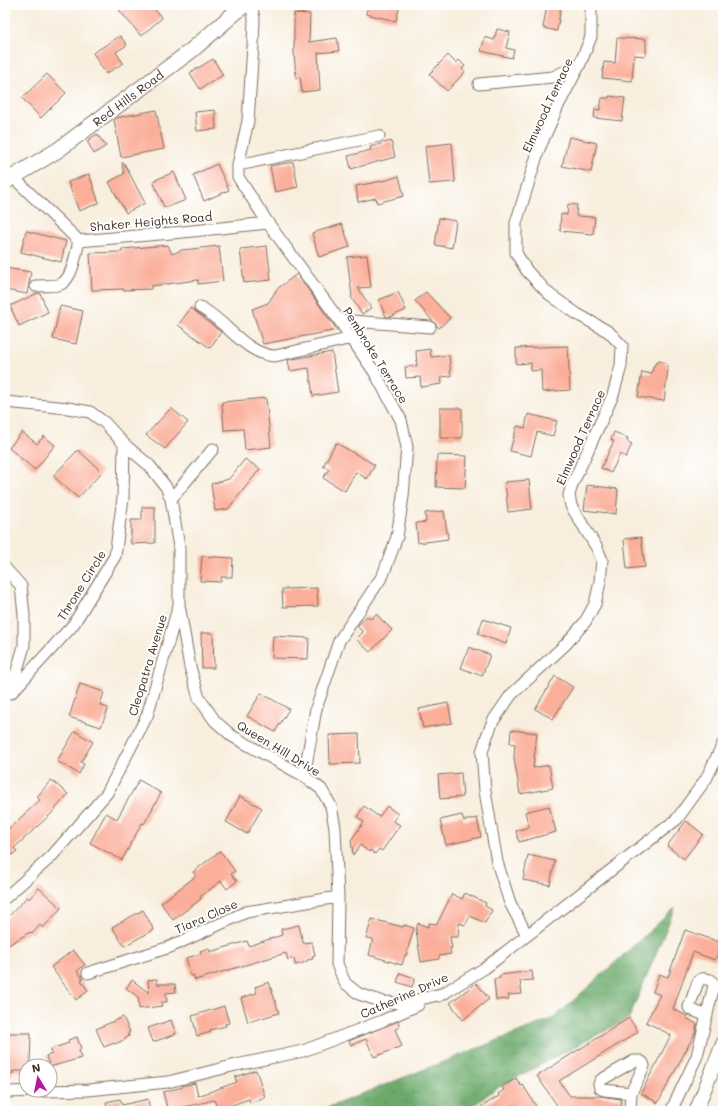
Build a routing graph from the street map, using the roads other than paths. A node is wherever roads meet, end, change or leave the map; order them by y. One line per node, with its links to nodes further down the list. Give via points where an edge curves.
1 (244, 5): 8 (main road, Red Hills Road, via 192,50 58,150)
2 (251, 5): 7 (street, Pembroke Terrace, via 254,18 248,121)
3 (591, 5): 4 (street, Elmwood Terrace, via 591,37)
4 (580, 64): 5 (street, via 553,77); 27 (street, Elmwood Terrace, via 538,149 516,223 516,253 527,271 549,294 609,332 622,346 621,366 613,395 569,495 571,506 602,560 595,604 585,622 566,644 511,695 493,721 482,752 484,791 497,862 510,903)
5 (479, 84)
6 (379, 136): 7 (street)
7 (238, 165): 9 (street, Pembroke Terrace, via 238,177)
8 (9, 179): 10 (street, Shaker Heights Road)
9 (268, 223): 10 (street, Shaker Heights Road); 13 (street, Pembroke Terrace)
10 (79, 241): 11 (street, via 72,270 66,280 61,284)
11 (36, 286)
12 (200, 307): 15 (street, via 256,350 268,355 275,356)
13 (339, 320): 14 (street); 15 (street, Pembroke Terrace)
14 (430, 327)
15 (352, 338): 24 (street, Pembroke Terrace, via 401,420 408,447 403,496 397,537 383,575 339,641 316,709)
16 (5, 402): 17 (street, Queen Hill Drive, via 90,412)
17 (124, 444): 19 (street, Queen Hill Drive, via 150,466 166,487); 22 (street, Throne Circle, via 123,498 115,556 73,625)
18 (213, 448): 19 (street)
19 (171, 499): 21 (street, Queen Hill Drive, via 179,547)
20 (5, 568): 22 (street, Throne Circle, via 21,586 24,615 24,646)
21 (179, 605): 24 (street, Queen Hill Drive, via 190,667 199,698 215,721 232,736); 26 (street, Cleopatra Avenue, via 147,716 107,793 51,857)
22 (8, 696)
23 (723, 744): 27 (street, Catherine Drive, via 706,778 677,819)
24 (304, 776): 25 (street, Queen Hill Drive, via 321,789 331,806 335,828)
25 (338, 897): 28 (street, Tiara Close, via 246,912 170,947); 29 (street, Queen Hill Drive, via 337,964 345,983 359,994 383,1002 405,1003)
26 (5, 898)
27 (527, 935): 29 (street, Catherine Drive, via 486,968)
28 (88, 973)
29 (445, 993): 32 (street, Catherine Drive, via 382,1021 303,1051 168,1082 88,1090)
30 (707, 1016): 35 (street, via 697,1056)
31 (723, 1044): 36 (street)
32 (5, 1092)
33 (631, 1093): 34 (street)
34 (630, 1111)
35 (671, 1111)
36 (696, 1111)

